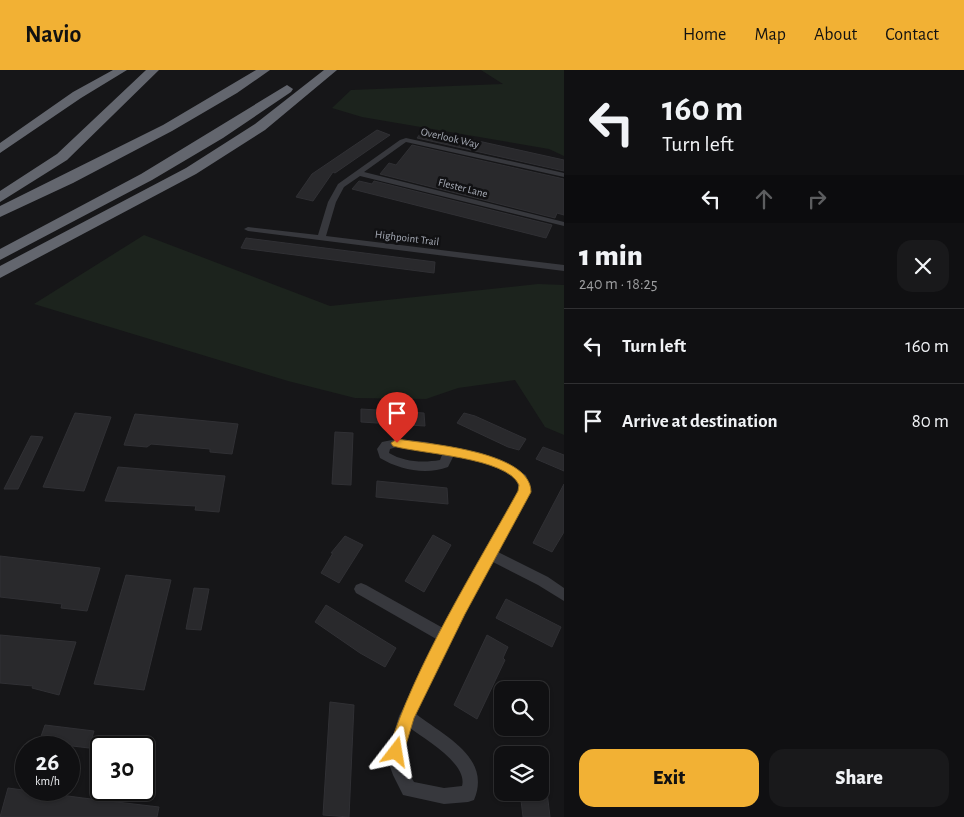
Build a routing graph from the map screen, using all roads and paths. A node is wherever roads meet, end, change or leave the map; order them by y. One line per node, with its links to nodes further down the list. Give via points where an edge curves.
1 (120, 70): 9 (highway, via 77,95)
2 (149, 70): 12 (highway, via 75,136)
3 (153, 70): 13 (highway, via 62,157)
4 (264, 70): 14 (highway, via 145,140)
5 (313, 70): 18 (highway, via 225,131 153,174)
6 (331, 70): 8 (highway)
7 (337, 70): 8 (highway)
8 (310, 87): 20 (highway, via 260,128 191,171)
9 (0, 149)
10 (357, 173): 11 (street, Overlook Way, via 406,140); 15 (street, Flester Lane); 17 (street, Overlook Way, via 336,193)
11 (564, 175)
12 (0, 186)
13 (0, 198)
14 (0, 212)
15 (564, 224)
16 (248, 229): 17 (street, Highpoint Trail)
17 (321, 238): 19 (street, Highpoint Trail)
18 (0, 255)
19 (564, 268)
20 (0, 273)
21 (449, 452): 21 (street, via 444,464 427,466 392,461 384,455 383,449 397,443); 22 (street, via 502,465 518,475 525,485)
22 (490, 555): 24 (street); 25 (street)
23 (361, 589): 25 (street)
24 (564, 595)
25 (446, 637): 26 (street)
26 (407, 716): 26 (street, via 398,742 396,765 398,774 409,789 444,796 468,794 472,776 466,764)

